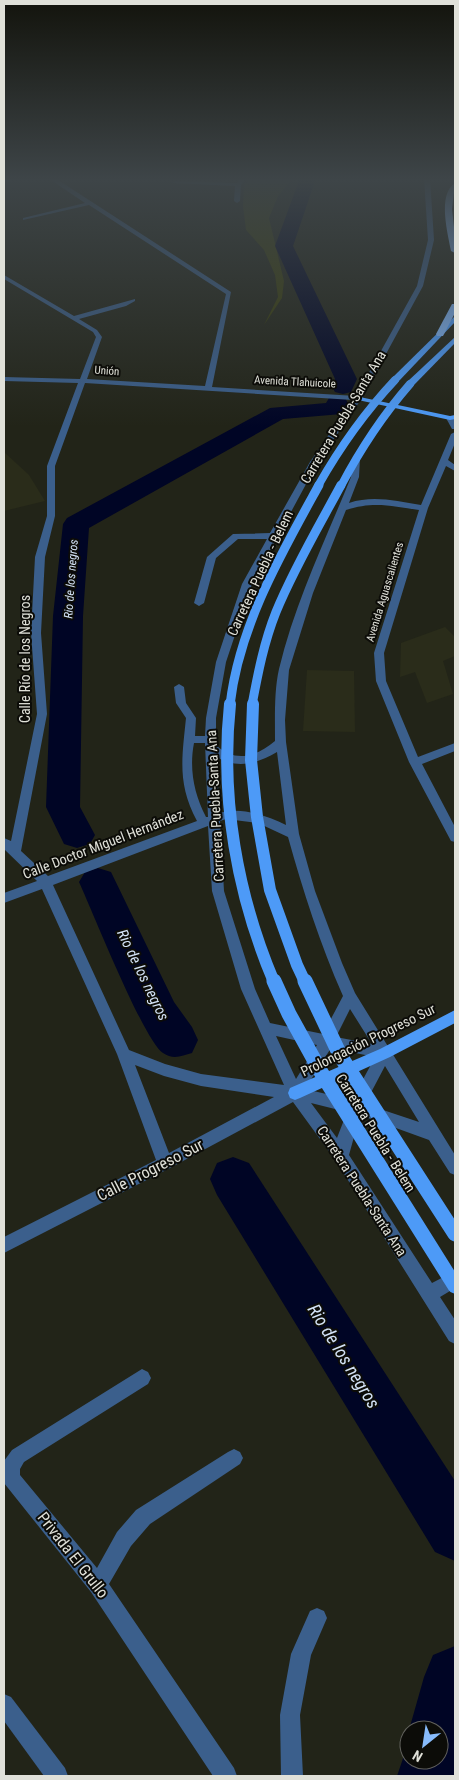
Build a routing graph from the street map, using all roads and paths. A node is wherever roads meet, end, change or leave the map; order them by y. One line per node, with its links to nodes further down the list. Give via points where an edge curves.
1 (180, 261): 12 (street, via 229,293)
2 (426, 261): 13 (street, Carretera Puebla-Santa Ana, via 420,286)
3 (4, 277): 6 (street)
4 (133, 300): 6 (street)
5 (455, 306): 8 (highway)
6 (74, 318): 11 (street, via 99,337)
7 (455, 318): 8 (main road, Carretera Puebla - Belem)
8 (440, 334): 52 (main road, Carretera Puebla - Belem, bridge, via 360,419 339,448 281,558 245,638 231,694 227,745 229,799 240,882 270,972 310,1055)
9 (455, 339): 17 (main road, Carretera Puebla - Belem, bridge, via 390,407)
10 (4, 379): 11 (street, Unión)
11 (84, 381): 12 (street, Unión); 34 (street, Calle Río de los Negros, via 51,466 51,516 40,557 36,634 42,714)
12 (208, 389): 13 (street, Avenida Tlahuicole)
13 (358, 398): 14 (main road, Avenida Tlahuicole); 22 (street, Carretera Puebla-Santa Ana, via 314,462)
14 (453, 417): 15 (street)
15 (455, 427)
16 (455, 434): 18 (street, Avenida Aguascalientes)
17 (356, 458): 21 (street, via 355,477); 49 (main road, Carretera Puebla - Belem, bridge, via 298,565 276,612 261,660 252,707 257,817 270,890 297,965 341,1057)
18 (444, 461): 19 (street); 20 (street, Avenida Aguascalientes)
19 (455, 469)
20 (424, 508): 21 (street, via 361,502); 29 (street, Avenida Aguascalientes, via 379,653 381,681)
21 (341, 509): 26 (street, via 308,593 284,670)
22 (274, 536): 23 (street, via 236,536 218,552 212,558); 27 (street, Carretera Puebla-Santa Ana, via 247,584 221,662)
23 (199, 604)
24 (179, 687): 25 (street, via 180,703 191,718)
25 (189, 739): 27 (street); 30 (street, via 184,757 191,799)
26 (281, 742): 27 (street, via 270,753 242,761 215,751); 31 (street)
27 (210, 743): 30 (street, Carretera Puebla-Santa Ana)
28 (455, 747): 29 (street)
29 (415, 762): 32 (street, Avenida Aguascalientes)
30 (208, 820): 31 (street, Calle Doctor Miguel Hernández, via 244,814); 35 (street, Calle Doctor Miguel Hernández); 39 (street, Carretera Puebla-Santa Ana, via 218,891 248,988)
31 (294, 834): 37 (street, via 312,899)
32 (455, 838)
33 (4, 842): 34 (street)
34 (15, 851): 35 (street)
35 (45, 881): 36 (street, Calle Doctor Miguel Hernández); 42 (street)
36 (4, 898)
37 (350, 996): 40 (street); 41 (street)
38 (455, 1016): 41 (main road, Prolongación Progreso Sur)
39 (266, 1028): 40 (street); 43 (street, Carretera Puebla-Santa Ana)
40 (327, 1041): 41 (street); 43 (street)
41 (385, 1053): 43 (main road, Prolongación Progreso Sur); 44 (street); 45 (street)
42 (124, 1054): 43 (street, via 201,1080); 47 (street)
43 (295, 1093): 44 (street); 46 (street, Carretera Puebla-Santa Ana); 47 (street, Calle Progreso Sur)
44 (356, 1107): 45 (street); 46 (street)
45 (433, 1134): 48 (street)
46 (341, 1156): 53 (street, Carretera Puebla-Santa Ana)
47 (164, 1163): 50 (street, Calle Progreso Sur)
48 (455, 1168)
49 (455, 1234)
50 (4, 1245)
51 (455, 1279): 53 (street)
52 (455, 1286)
53 (429, 1294): 54 (street, Carretera Puebla-Santa Ana)
54 (455, 1335)
55 (142, 1378): 57 (street, Privada El Grullo, via 18,1456 11,1466 11,1478)
56 (234, 1458): 57 (street, via 143,1517 124,1539)
57 (98, 1584): 61 (street, Privada El Grullo)
58 (317, 1618): 62 (street, via 301,1654 290,1715)
59 (4, 1704): 60 (street)
60 (57, 1776)
61 (226, 1776)
62 (292, 1776)

